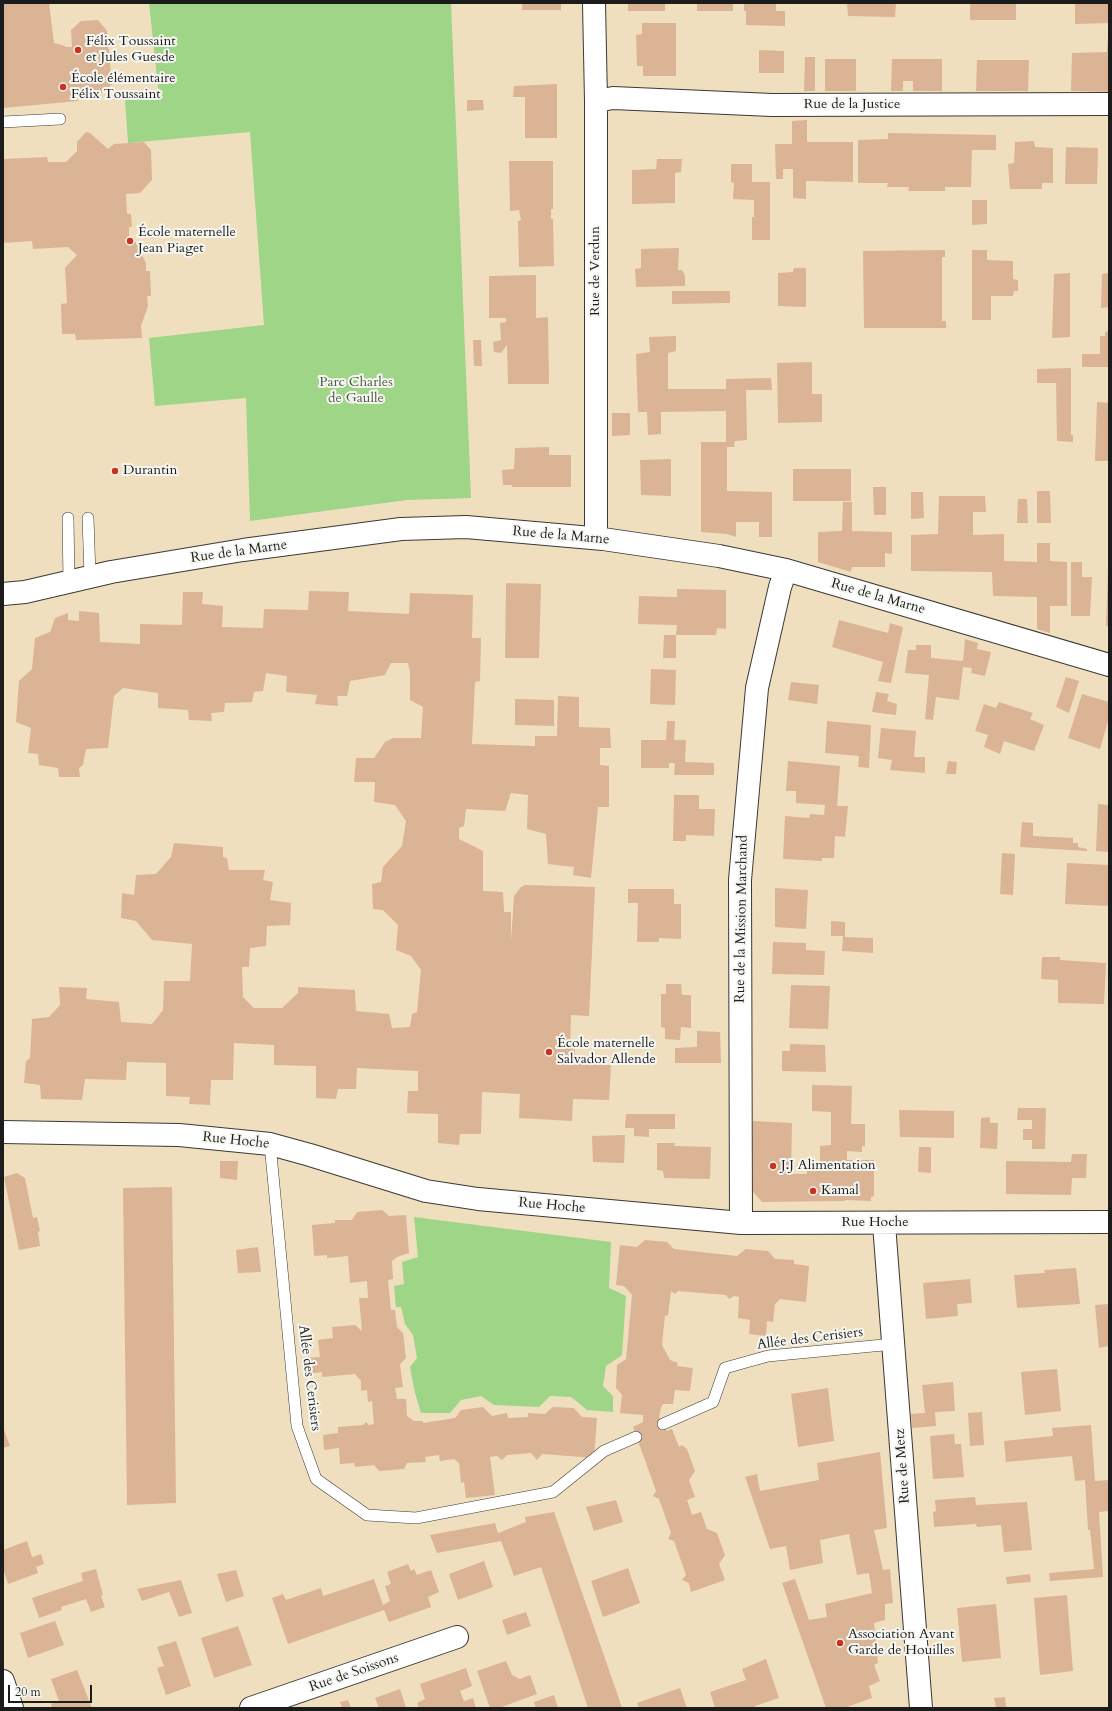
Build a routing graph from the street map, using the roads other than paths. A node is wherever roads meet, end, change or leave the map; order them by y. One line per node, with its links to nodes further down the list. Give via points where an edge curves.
1 (594, 3): 2 (street, Rue de Verdun)
2 (596, 101): 3 (street, Rue de la Justice, via 613,98 772,105); 8 (street, Rue de Verdun)
3 (1109, 104)
4 (60, 119): 5 (lane)
5 (3, 122)
6 (68, 518): 10 (lane)
7 (88, 518): 10 (lane)
8 (596, 538): 9 (street, Rue de la Marne, via 719,556); 10 (street, Rue de la Marne, via 466,527 401,529 243,550)
9 (786, 570): 12 (street, Rue de la Marne); 16 (street, Rue de la Mission Marchand, via 757,688 740,880)
10 (80, 579): 11 (street, Rue de la Marne, via 25,592)
11 (3, 594)
12 (1109, 665)
13 (3, 1132): 14 (street, Rue Hoche, via 179,1135)
14 (270, 1144): 16 (street, Rue Hoche, via 426,1191 478,1199); 20 (lane, Allée des Cerisiers, via 297,1426 316,1479 367,1515 416,1518 553,1492 604,1451)
15 (1109, 1222): 17 (street, Rue Hoche)
16 (741, 1224): 17 (street, Rue Hoche)
17 (884, 1224): 18 (street, Rue de Metz)
18 (894, 1344): 19 (lane, Allée des Cerisiers, via 768,1356 725,1368 713,1402); 25 (street, Rue de Metz)
19 (663, 1424)
20 (636, 1436)
21 (456, 1637): 23 (street, Rue de Soissons)
22 (3, 1681): 24 (street)
23 (263, 1706)
24 (12, 1708)
25 (921, 1708)

